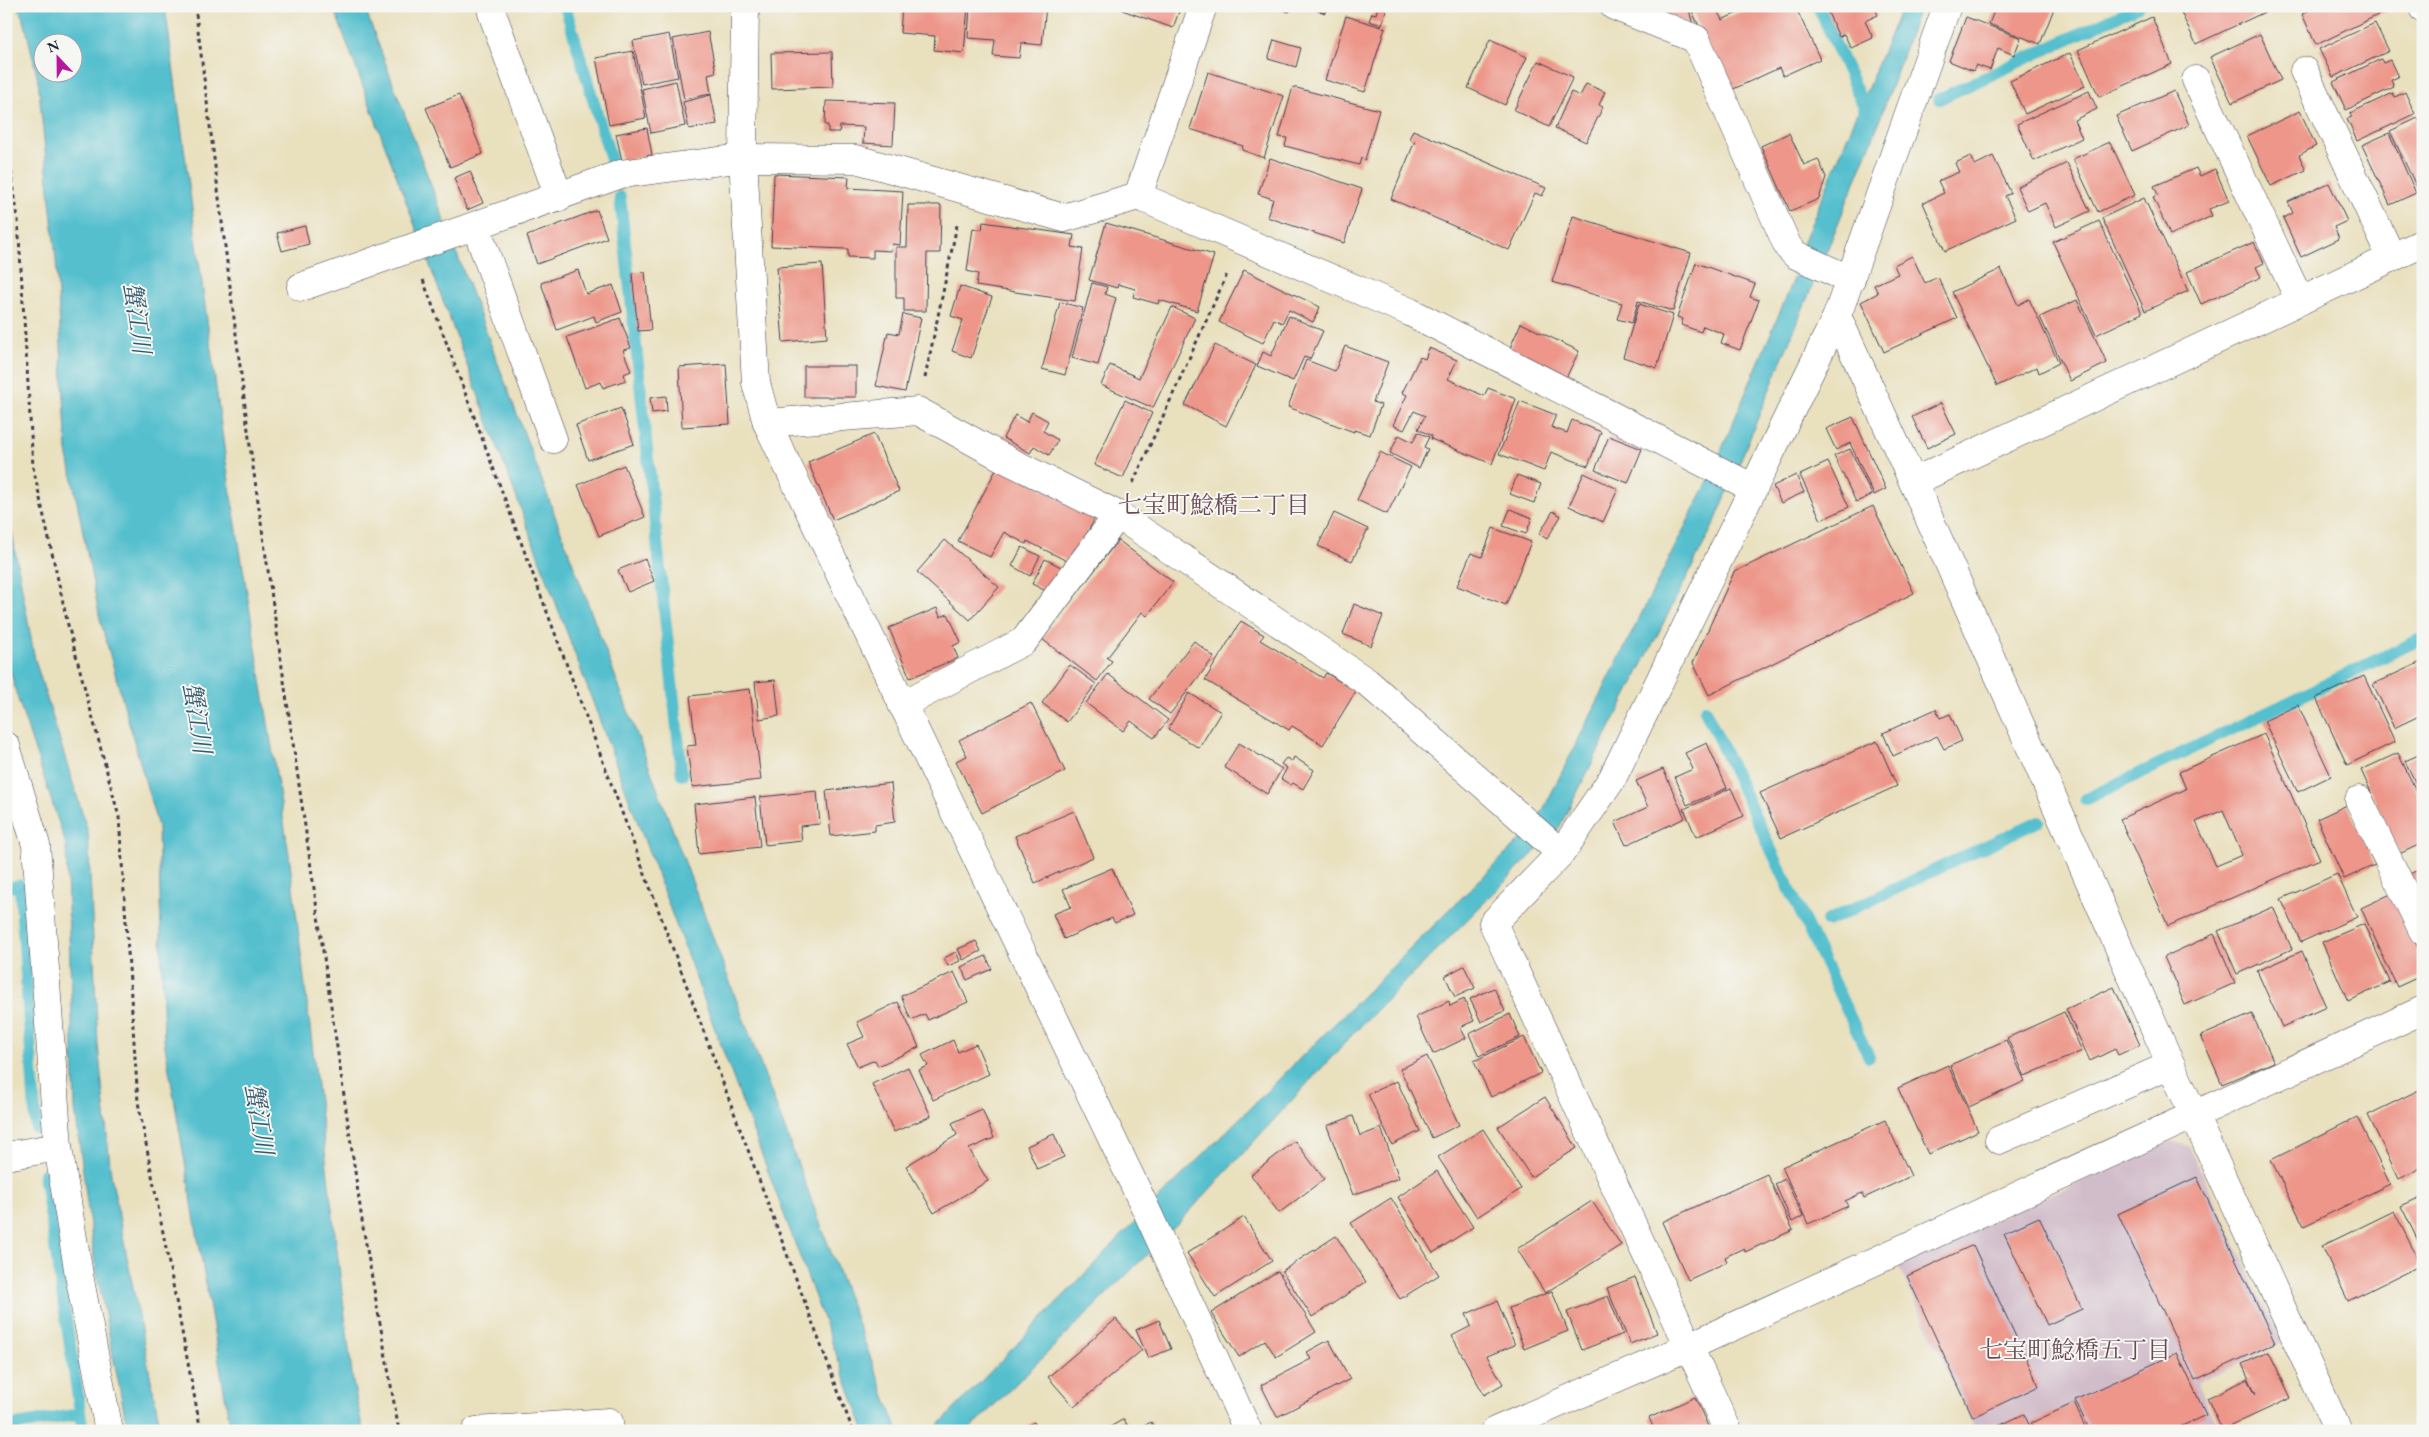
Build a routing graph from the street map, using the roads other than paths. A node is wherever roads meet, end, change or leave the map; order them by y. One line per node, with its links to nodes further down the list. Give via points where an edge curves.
1 (745, 6): 8 (street)
2 (1203, 6): 9 (street)
3 (1614, 6): 14 (street, via 1696,39 1788,246 1796,254)
4 (1947, 6): 14 (street)
5 (492, 13): 10 (street)
6 (2304, 72): 13 (street)
7 (2196, 80): 16 (street)
8 (743, 158): 9 (street, via 856,160 1064,218); 10 (street, via 622,174); 18 (street, via 756,383)
9 (1138, 196): 21 (street, via 1410,312)
10 (559, 197): 11 (street)
11 (464, 231): 15 (street); 19 (street)
12 (2423, 243): 13 (street)
13 (2392, 258): 16 (street)
14 (1851, 280): 17 (street)
15 (301, 287)
16 (2300, 301): 20 (street)
17 (1837, 316): 20 (street); 21 (street)
18 (767, 423): 22 (street, via 918,411); 23 (street)
19 (553, 439)
20 (1913, 482): 29 (street)
21 (1745, 484): 26 (street, via 1612,779)
22 (1118, 515): 23 (street, via 1024,641); 26 (street, via 1367,682)
23 (902, 706): 38 (street, via 1144,1205)
24 (6, 746): 32 (street, via 36,845)
25 (2359, 800): 27 (street)
26 (1555, 847): 34 (street, via 1493,923)
27 (2423, 931)
28 (2422, 1011): 30 (street)
29 (2171, 1065): 30 (street); 31 (street)
30 (2194, 1114): 34 (street); 41 (street)
31 (1999, 1140)
32 (58, 1147): 33 (street); 35 (street)
33 (6, 1156)
34 (1688, 1347): 39 (street); 40 (street)
35 (109, 1431)
36 (476, 1431): 37 (street, via 609,1422)
37 (610, 1431)
38 (1248, 1431)
39 (1496, 1431)
40 (1728, 1431)
41 (2338, 1431)

